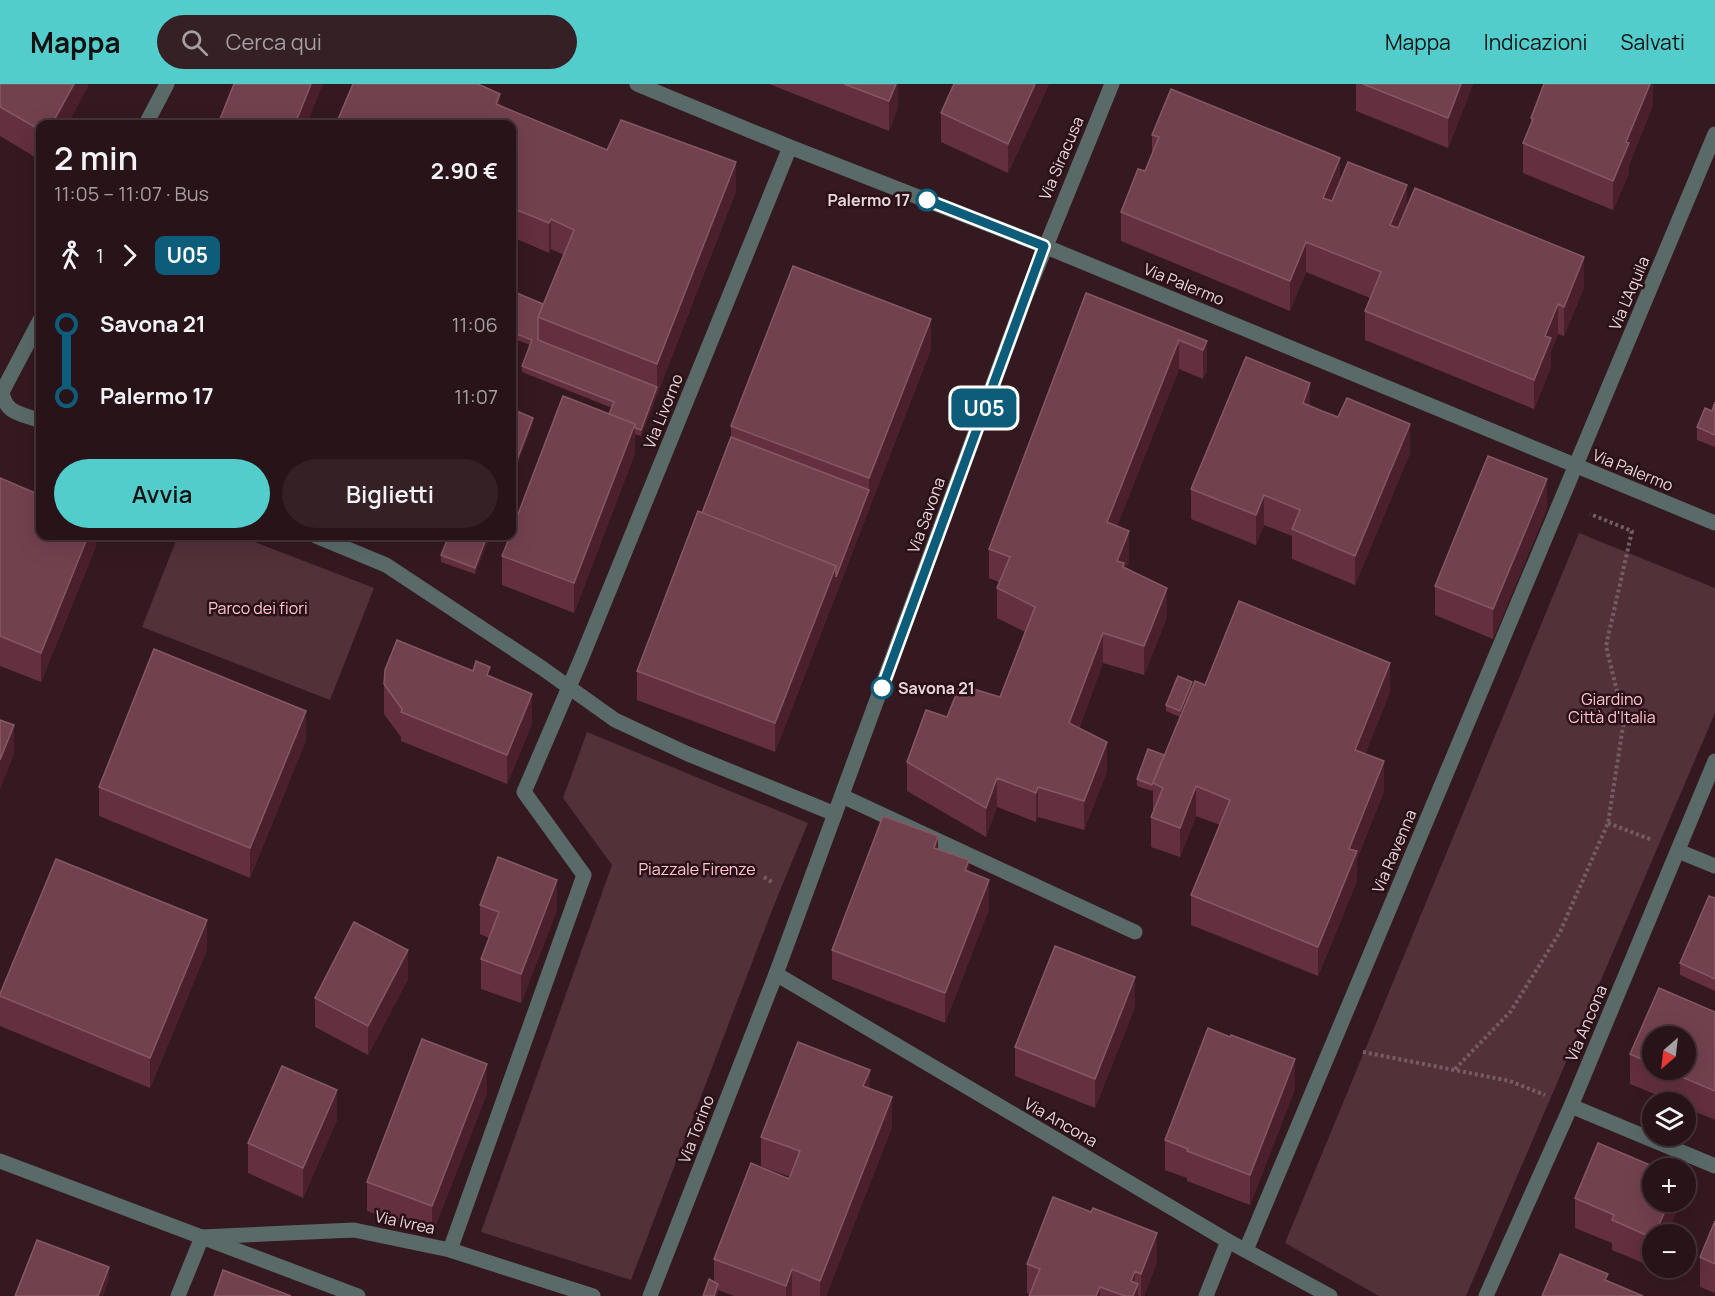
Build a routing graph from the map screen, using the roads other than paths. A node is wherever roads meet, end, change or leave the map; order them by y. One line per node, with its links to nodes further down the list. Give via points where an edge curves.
1 (167, 84): 4 (street)
2 (638, 84): 6 (street, Via Palermo)
3 (1112, 84): 7 (street, Via Siracusa)
4 (148, 120)
5 (1715, 134): 11 (street, Via L'Aquila)
6 (790, 147): 7 (street, Via Palermo); 14 (street, Via Livorno)
7 (1044, 246): 11 (street, Via Palermo); 16 (street, Via Savona)
8 (36, 327): 9 (street)
9 (1, 392): 10 (street, via 9,409)
10 (35, 418)
11 (1576, 466): 12 (street, Via Palermo); 28 (street, Via Ravenna)
12 (1715, 523)
13 (326, 540): 14 (street, via 386,565)
14 (569, 688): 17 (street, via 615,720); 27 (street, via 524,792 584,875)
15 (1715, 761): 18 (street, Via Ancona)
16 (842, 796): 17 (street, Via Savona); 20 (street)
17 (835, 814): 21 (street, Via Savona)
18 (1678, 850): 19 (street); 22 (street, Via Ancona)
19 (1715, 866)
20 (1135, 932)
21 (776, 974): 26 (street, Via Ancona); 32 (street, Via Torino)
22 (1571, 1106): 24 (street); 35 (street, Via Ancona)
23 (0, 1161): 25 (street, Via Ivrea)
24 (1715, 1166)
25 (202, 1237): 27 (street, Via Ivrea, via 354,1230); 29 (street); 30 (street, Via Ivrea)
26 (1228, 1241): 28 (street, Via Ancona); 33 (street)
27 (450, 1250): 31 (street, Via Ivrea)
28 (1246, 1250): 34 (street, Via Ancona)
29 (178, 1296)
30 (358, 1296)
31 (593, 1296)
32 (650, 1296)
33 (1206, 1296)
34 (1330, 1296)
35 (1486, 1296)

